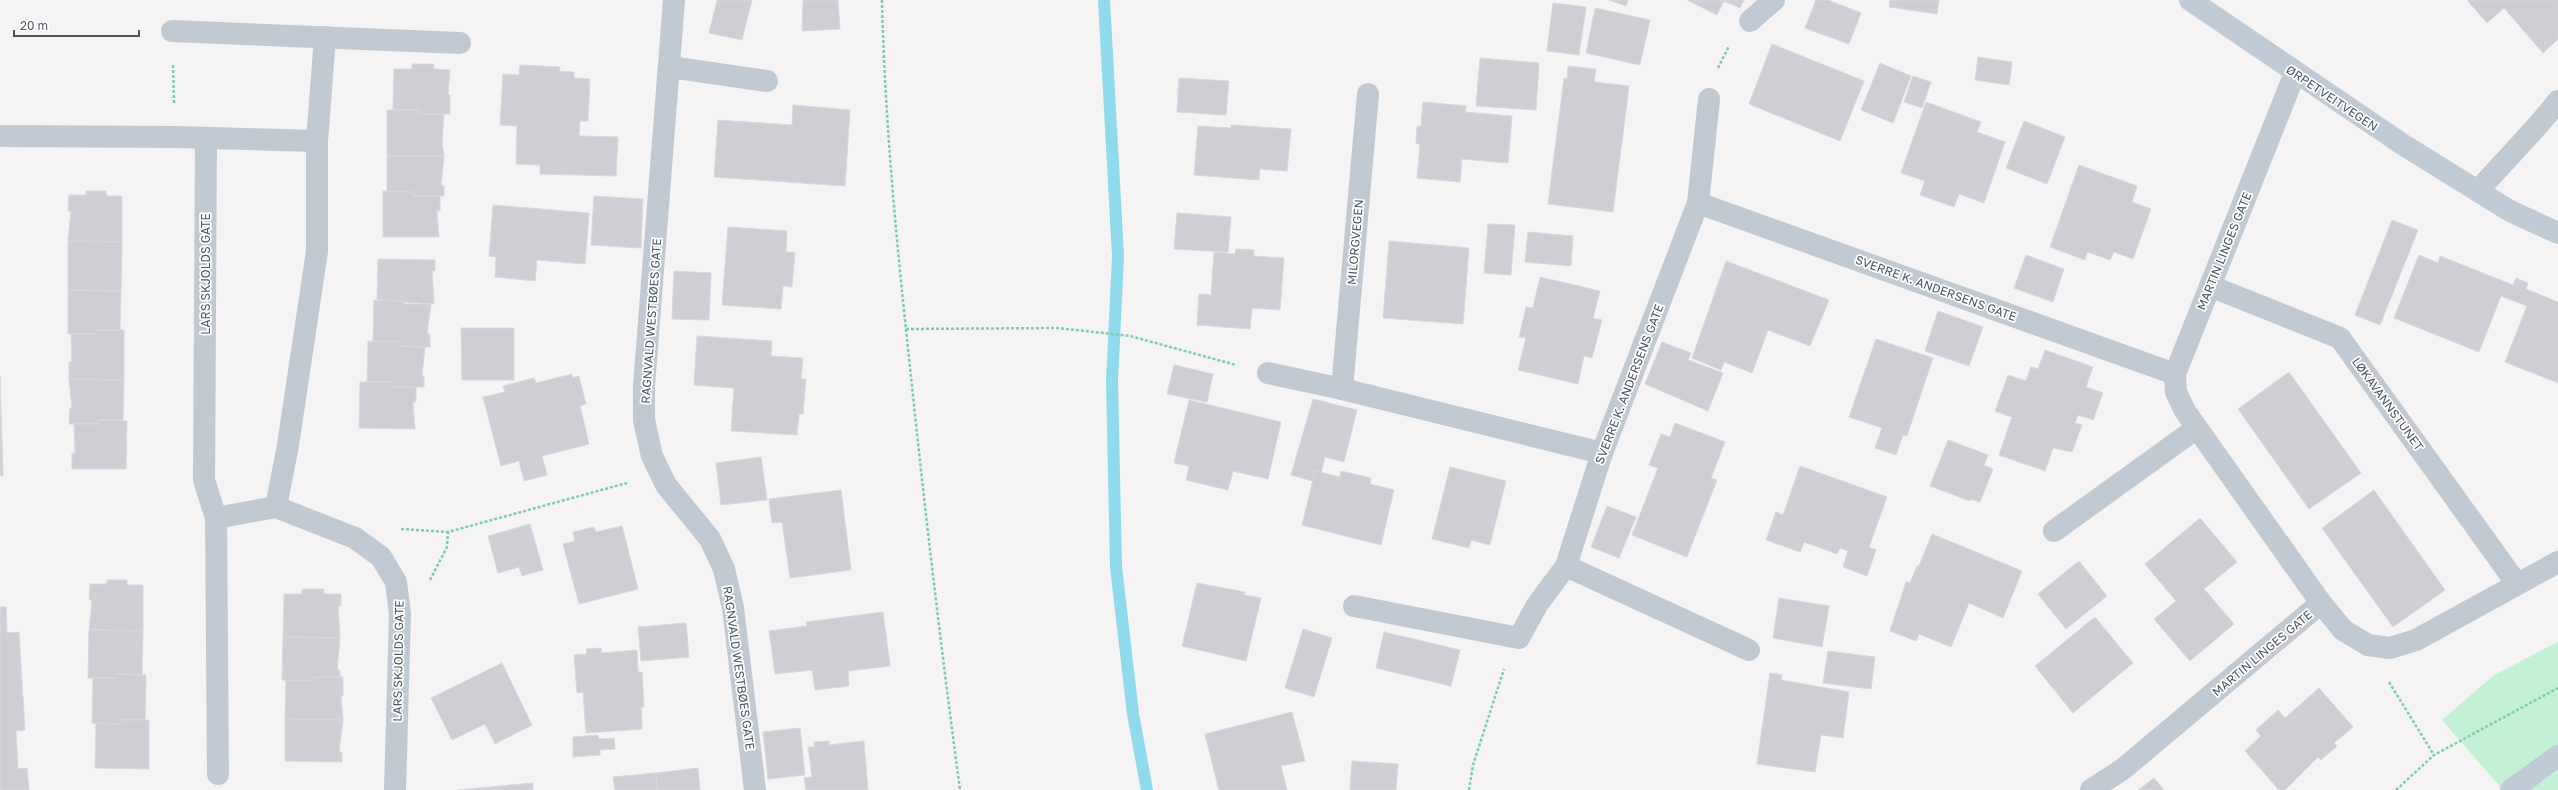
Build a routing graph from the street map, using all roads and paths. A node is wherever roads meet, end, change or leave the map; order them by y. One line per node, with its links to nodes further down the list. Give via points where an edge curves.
1 (674, 0): 9 (street, RAGNVALD WESTBØES GATE)
2 (882, 0): 23 (path, via 884,92)
3 (1774, 0): 5 (street)
4 (2190, 0): 10 (street, ØRPETVEITVEGEN)
5 (1750, 21): 13 (path, via 1730,44)
6 (172, 31): 7 (street); 16 (path)
7 (325, 37): 8 (street); 18 (street)
8 (460, 43)
9 (670, 67): 11 (street); 29 (street, RAGNVALD WESTBØES GATE, via 644,386 644,420 652,456)
10 (2294, 73): 19 (street, ØRPETVEITVEGEN); 22 (street, MARTIN LINGES GATE)
11 (766, 81)
12 (1368, 94): 26 (street, MILORGVEGEN)
13 (1709, 99): 20 (street, SVERRE K. ANDERSENS GATE)
14 (2558, 101): 19 (street, via 2532,134 2510,154)
15 (0, 136): 16 (street)
16 (175, 137): 17 (street)
17 (206, 139): 18 (street); 31 (street, LARS SKJOLDS GATE, via 204,480)
18 (317, 141): 30 (street, via 317,251 288,445)
19 (2478, 191): 21 (street, ØRPETVEITVEGEN)
20 (1698, 203): 25 (street, SVERRE K. ANDERSENS GATE); 28 (street, SVERRE K. ANDERSENS GATE)
21 (2558, 233)
22 (2210, 286): 25 (street, MARTIN LINGES GATE); 36 (street, LØKAVANNSTUNET, via 2340,338)
23 (906, 329): 24 (path, via 1058,328 1130,336); 48 (path, via 936,606)
24 (1268, 373): 26 (street)
25 (2175, 374): 27 (street, MARTIN LINGES GATE, via 2176,392)
26 (1342, 389): 28 (street)
27 (2197, 428): 32 (street); 37 (street, MARTIN LINGES GATE)
28 (1602, 453): 35 (street, SVERRE K. ANDERSENS GATE)
29 (659, 472): 33 (path, via 628,483); 47 (street, RAGNVALD WESTBØES GATE, via 710,539 724,569 733,608)
30 (276, 507): 31 (street); 46 (street, LARS SKJOLDS GATE, via 368,545 381,558 396,582 400,614)
31 (216, 518): 45 (street, LARS SKJOLDS GATE)
32 (2054, 531)
33 (448, 532)
34 (2558, 562): 36 (street)
35 (1566, 566): 39 (street, SVERRE K. ANDERSENS GATE, via 1536,605); 41 (street)
36 (2517, 584): 40 (street, via 2416,640 2390,648)
37 (2321, 603): 40 (street, via 2343,630); 50 (street, MARTIN LINGES GATE, via 2123,769)
38 (1354, 606): 39 (street)
39 (1519, 638): 49 (path, via 1499,678 1473,765)
40 (2368, 645): 43 (path)
41 (1749, 650)
42 (2558, 688): 43 (path)
43 (2434, 755): 51 (path)
44 (2558, 756): 52 (street)
45 (218, 774)
46 (395, 790)
47 (755, 790)
48 (960, 790)
49 (1470, 790)
50 (2091, 790)
51 (2396, 790)
52 (2511, 790)

